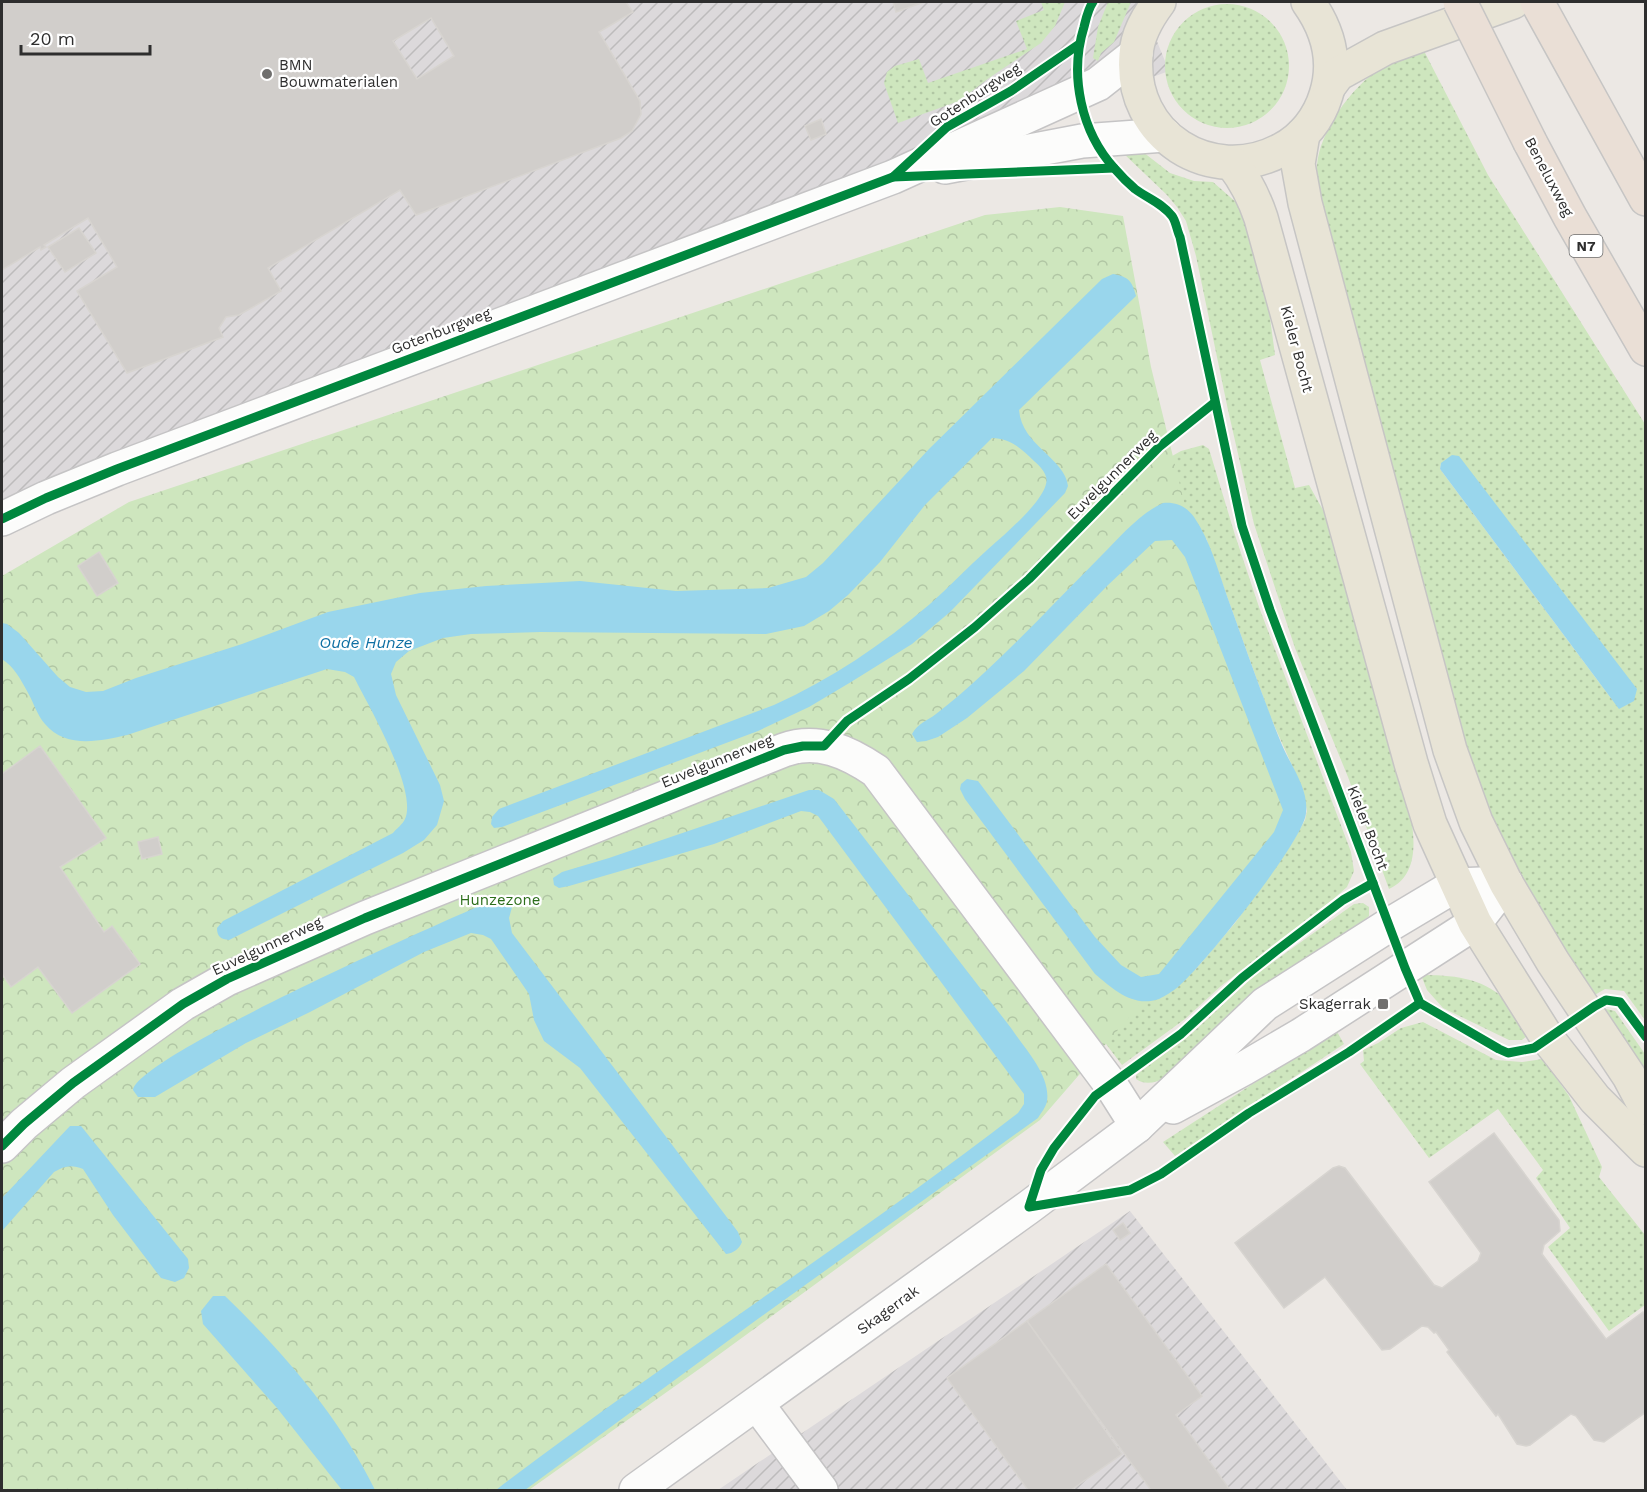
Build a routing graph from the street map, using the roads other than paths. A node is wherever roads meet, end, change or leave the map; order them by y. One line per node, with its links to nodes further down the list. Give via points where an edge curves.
1 (1159, 2): 6 (main road, via 1140,35)
2 (1308, 2): 7 (main road, via 1319,16 1328,39 1332,62)
3 (1460, 2): 13 (highway, Beneluxweg / N7, bridge, via 1570,217)
4 (1513, 2): 7 (main road, via 1386,48 1338,74)
5 (1537, 2): 12 (highway)
6 (1136, 54): 9 (main road, via 1141,98); 11 (street, Gotenburgweg, via 1098,84)
7 (1329, 86): 8 (main road, via 1320,112)
8 (1303, 134): 10 (main road, via 1270,156); 15 (main road, via 1298,164 1305,203 1447,738 1476,822)
9 (1164, 135): 10 (main road, via 1195,156); 11 (street, Gotenburgweg, via 1082,141)
10 (1232, 164): 16 (main road, Kieler Bocht, via 1246,181 1261,218 1411,763 1430,824)
11 (893, 177): 14 (street, Gotenburgweg, via 117,469)
12 (1646, 199)
13 (1646, 349)
14 (2, 519)
15 (1506, 883): 16 (street, Skagerrak); 17 (street, Skagerrak); 18 (main road)
16 (1456, 885): 17 (main road, Kieler Bocht); 19 (street, Skagerrak, via 1265,1004)
17 (1475, 923): 19 (street, Skagerrak, via 1301,1035); 21 (main road, Kieler Bocht, via 1548,1039 1595,1099)
18 (1646, 1108)
19 (1137, 1126): 20 (street, Euvelgunnerweg, via 1111,1085 876,771 840,750 803,746 365,918 227,979 166,1016 73,1083); 22 (street, Skagerrak)
20 (2, 1146)
21 (1646, 1150)
22 (757, 1404): 23 (street, Skagerrak); 24 (street)
23 (636, 1491)
24 (821, 1491)

